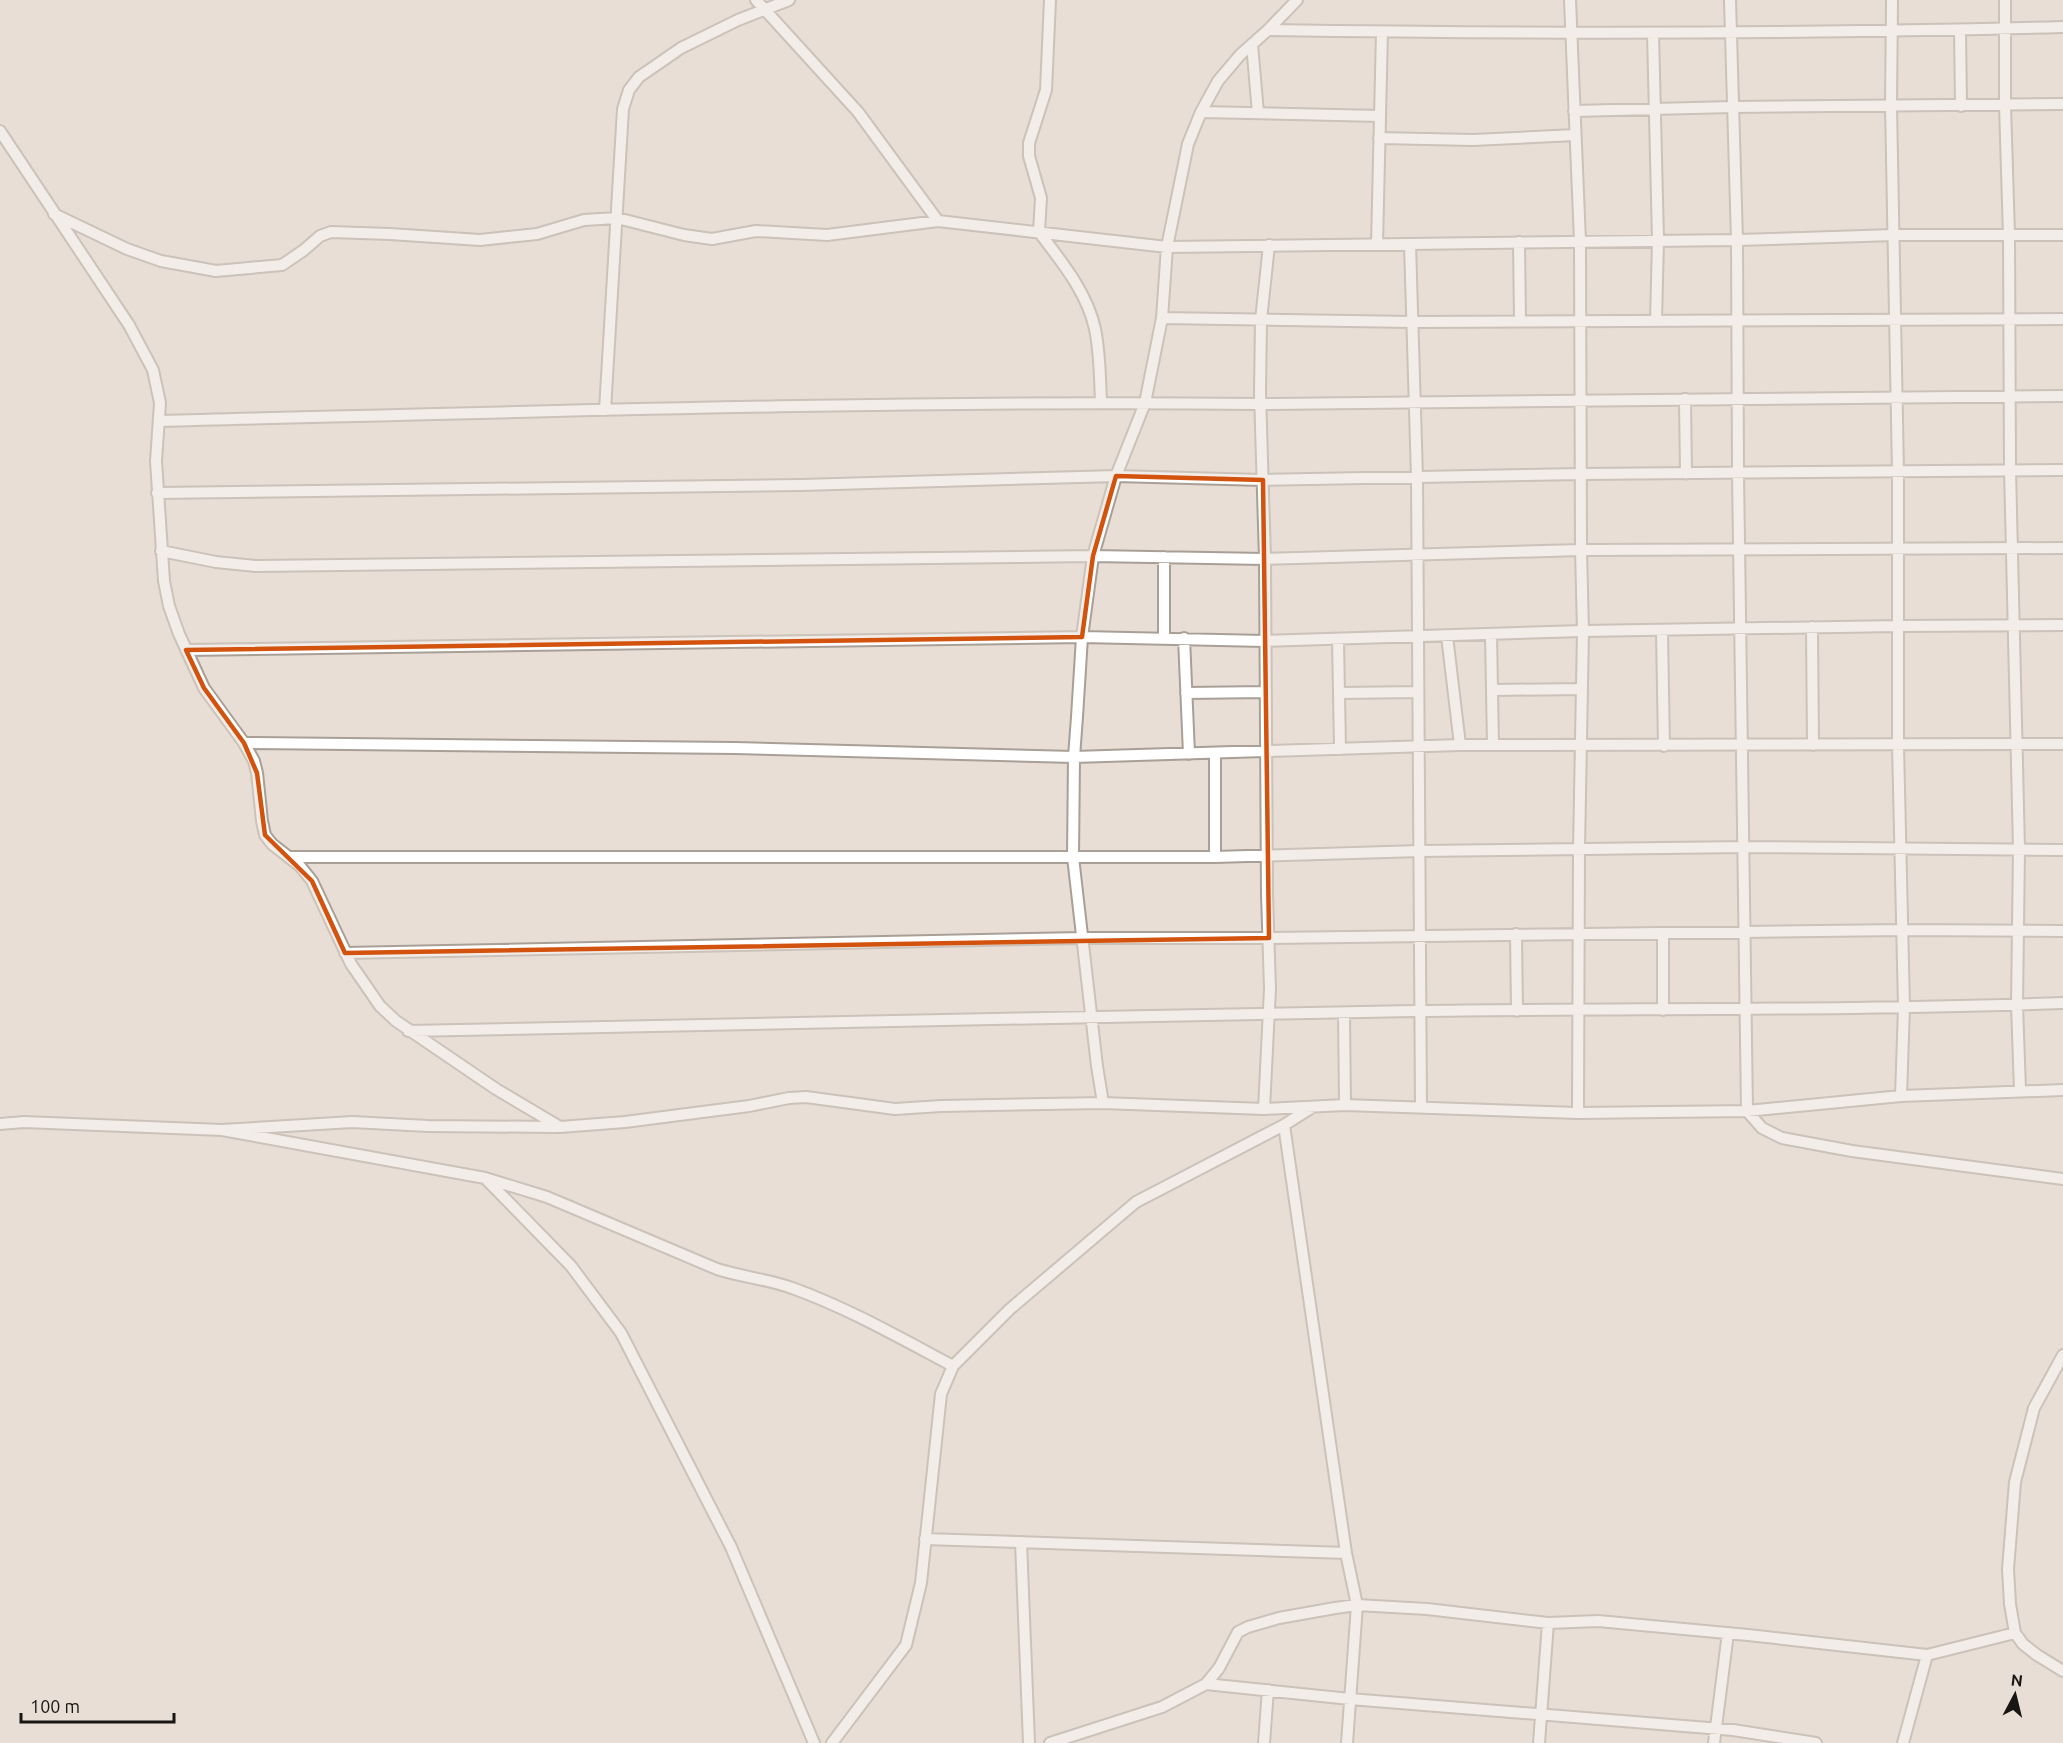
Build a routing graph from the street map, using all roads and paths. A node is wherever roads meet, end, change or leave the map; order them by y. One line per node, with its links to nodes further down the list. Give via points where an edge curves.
1 (789, 0): 8 (street)
2 (1050, 0): 35 (street, via 1046,90 1029,143 1041,198)
3 (1297, 0): 11 (street)
4 (1570, 0): 16 (street)
5 (1730, 0): 14 (street)
6 (1892, 0): 15 (street)
7 (2006, 0): 10 (street)
8 (760, 4): 33 (street, via 681,48 639,77 629,90 624,109); 34 (street, via 858,112)
9 (2063, 27): 10 (street)
10 (2006, 28): 12 (street); 19 (street)
11 (1268, 30): 13 (street); 18 (street)
12 (1960, 30): 15 (street); 22 (street)
13 (1382, 32): 16 (street); 28 (street)
14 (1731, 32): 15 (street); 17 (street); 23 (street)
15 (1892, 32): 21 (street)
16 (1571, 33): 17 (street); 25 (street)
17 (1653, 33): 24 (street)
18 (1252, 44): 26 (street, via 1218,81); 27 (street)
19 (2005, 105): 20 (street); 22 (street); 38 (street)
20 (2063, 105)
21 (1891, 106): 22 (street); 23 (street); 36 (street)
22 (1961, 106)
23 (1733, 107): 24 (street); 40 (street)
24 (1655, 109): 25 (street); 39 (street)
25 (1574, 111): 30 (street)
26 (1201, 112): 27 (street); 46 (street, via 1188,144)
27 (1258, 113): 28 (street)
28 (1380, 116): 31 (street)
29 (0, 131): 32 (street)
30 (1575, 135): 31 (street, via 1473,140); 41 (street)
31 (1379, 138): 43 (street)
32 (54, 214): 33 (street, via 161,261 216,271 282,265 330,232 480,240 537,234 584,220); 68 (street, via 129,325 153,370 160,403)
33 (617, 218): 34 (street, via 712,239 756,231 827,235); 67 (street)
34 (938, 221): 35 (street)
35 (1039, 232): 46 (street); 64 (street, via 1064,264 1094,327)
36 (1894, 235): 38 (street); 40 (street); 55 (street)
37 (2063, 235): 38 (street)
38 (2009, 236): 51 (street)
39 (1658, 240): 40 (street); 41 (street); 54 (street)
40 (1737, 240): 50 (street)
41 (1580, 241): 42 (street); 53 (street)
42 (1519, 242): 44 (street); 52 (street)
43 (1377, 244): 44 (street); 45 (street)
44 (1410, 244): 56 (street)
45 (1269, 245): 46 (street); 49 (street)
46 (1167, 247): 47 (street)
47 (1162, 318): 49 (street); 65 (street)
48 (2063, 319): 51 (street)
49 (1261, 320): 56 (street); 66 (street)
50 (1738, 320): 54 (street); 55 (street); 60 (street)
51 (2010, 320): 55 (street); 57 (street)
52 (1520, 321): 53 (street); 56 (street)
53 (1580, 321): 54 (street); 62 (street)
54 (1656, 321)
55 (1897, 321): 59 (street)
56 (1412, 322): 63 (street)
57 (2011, 395): 58 (street); 59 (street); 69 (street)
58 (2063, 396)
59 (1896, 397): 60 (street); 71 (street)
60 (1738, 398): 61 (street); 72 (street)
61 (1685, 399): 62 (street); 74 (street)
62 (1581, 400): 63 (street); 73 (street)
63 (1415, 401): 66 (street); 76 (street)
64 (1101, 403): 65 (street); 67 (street)
65 (1145, 403): 66 (street); 75 (street)
66 (1260, 404): 77 (street)
67 (605, 410): 68 (street)
68 (159, 421): 78 (street)
69 (2010, 469): 70 (street); 71 (street); 80 (street)
70 (2063, 470)
71 (1898, 472): 72 (street); 83 (street)
72 (1738, 473): 74 (street); 82 (street)
73 (1581, 474): 74 (street); 76 (street); 81 (street)
74 (1686, 474)
75 (1116, 476): 77 (street); 78 (street, via 801,485); 86 (street)
76 (1418, 477): 77 (street); 85 (street)
77 (1263, 480): 88 (street)
78 (157, 493): 84 (street)
79 (2063, 548): 80 (street)
80 (2012, 549): 83 (street); 90 (street)
81 (1581, 550): 82 (street); 85 (street); 94 (street)
82 (1739, 550): 83 (street); 93 (street)
83 (1898, 550): 89 (street)
84 (161, 551): 86 (street, via 256,566); 104 (street, via 169,606)
85 (1417, 554): 88 (street); 100 (street)
86 (1093, 556): 87 (street); 98 (street)
87 (1164, 557): 88 (street); 99 (street)
88 (1265, 559): 103 (street)
89 (1898, 626): 90 (street); 92 (street); 120 (street)
90 (2014, 626): 91 (street); 117 (street)
91 (2063, 626)
92 (1812, 627): 93 (street); 116 (street)
93 (1740, 629): 95 (street); 115 (street)
94 (1583, 631): 95 (street); 96 (street); 105 (street)
95 (1662, 631): 119 (street)
96 (1491, 634): 97 (street); 106 (street)
97 (1447, 636): 100 (street); 113 (street)
98 (1082, 637): 99 (street); 104 (street); 126 (street)
99 (1164, 637): 101 (street)
100 (1418, 637): 102 (street); 108 (street)
101 (1184, 638): 103 (street); 109 (street)
102 (1338, 639): 103 (street); 110 (street)
103 (1264, 641): 107 (street)
104 (186, 650): 111 (street, via 204,688)
105 (1582, 689): 106 (street); 118 (street)
106 (1492, 690): 114 (street)
107 (1266, 692): 109 (street); 123 (street)
108 (1418, 692): 110 (street); 121 (street)
109 (1186, 693): 125 (street)
110 (1339, 693): 122 (street)
111 (244, 743): 126 (street, via 735,748); 134 (street, via 257,773 265,835)
112 (2063, 744): 117 (street)
113 (1460, 745): 114 (street); 121 (street)
114 (1493, 745): 118 (street)
115 (1741, 745): 116 (street); 119 (street); 127 (street)
116 (1814, 745): 120 (street)
117 (2017, 745): 120 (street); 130 (street)
118 (1581, 746): 119 (street); 129 (street)
119 (1664, 746)
120 (1898, 746): 128 (street)
121 (1418, 747): 122 (street); 132 (street)
122 (1340, 749): 123 (street)
123 (1267, 751): 124 (street); 133 (street)
124 (1215, 753): 125 (street); 136 (street)
125 (1189, 754): 126 (street)
126 (1074, 757): 135 (street)
127 (1744, 847): 128 (street); 129 (street); 142 (street)
128 (1902, 848): 130 (street); 137 (street)
129 (1579, 849): 132 (street); 140 (street)
130 (2019, 849): 131 (street); 138 (street)
131 (2063, 850)
132 (1420, 851): 133 (street); 144 (street)
133 (1267, 856): 136 (street); 146 (street)
134 (290, 857): 135 (street); 147 (street, via 312,881)
135 (1074, 857): 136 (street); 145 (street)
136 (1215, 857)
137 (1902, 930): 138 (street); 142 (street); 150 (street)
138 (2019, 931): 139 (street); 149 (street)
139 (2063, 931)
140 (1580, 933): 141 (street); 143 (street); 155 (street)
141 (1663, 933): 142 (street); 151 (street)
142 (1744, 933): 152 (street)
143 (1516, 934): 144 (street); 154 (street)
144 (1420, 935): 146 (street); 153 (street)
145 (1083, 938): 146 (street); 147 (street); 158 (street)
146 (1269, 938): 157 (street)
147 (345, 953): 159 (street, via 380,1006)
148 (2063, 1003): 149 (street)
149 (2017, 1005): 150 (street); 160 (street)
150 (1904, 1007): 152 (street); 162 (street)
151 (1663, 1010): 152 (street); 155 (street)
152 (1744, 1010): 168 (street)
153 (1420, 1011): 154 (street); 156 (street); 166 (street)
154 (1517, 1011): 155 (street)
155 (1579, 1011): 169 (street)
156 (1344, 1012): 157 (street); 164 (street)
157 (1269, 1014): 158 (street); 167 (street)
158 (1092, 1016): 159 (street); 163 (street)
159 (408, 1030): 172 (street)
160 (2020, 1090): 161 (street); 162 (street)
161 (2063, 1090)
162 (1901, 1096): 168 (street)
163 (1103, 1103): 167 (street); 172 (street, via 895,1109 806,1097)
164 (1346, 1105): 165 (street); 166 (street)
165 (1313, 1107): 167 (street); 171 (street)
166 (1421, 1108): 169 (street)
167 (1264, 1109)
168 (1747, 1111): 169 (street); 175 (street, via 1761,1128 1782,1138)
169 (1578, 1113)
170 (0, 1124): 173 (street)
171 (1284, 1125): 177 (street, via 1136,1202 1010,1309); 180 (street)
172 (560, 1127): 173 (street, via 352,1122)
173 (222, 1130): 174 (street)
174 (485, 1178): 177 (street, via 547,1197 717,1269 789,1286 823,1299); 192 (street, via 571,1266 621,1333 732,1547)
175 (2063, 1179)
176 (2063, 1355): 184 (street, via 2034,1408 2015,1482 2008,1569)
177 (953, 1366): 178 (street, via 941,1394)
178 (925, 1539): 179 (street); 193 (street, via 921,1583 906,1645)
179 (1021, 1542): 180 (street); 194 (street)
180 (1346, 1553): 181 (street)
181 (1357, 1605): 182 (street); 187 (street, via 1279,1618 1238,1632); 189 (street)
182 (1548, 1623): 183 (street, via 1598,1622); 190 (street)
183 (1728, 1633): 185 (street); 191 (street)
184 (2015, 1633): 185 (street); 186 (street, via 2030,1650)
185 (1927, 1655): 201 (street)
186 (2063, 1671)
187 (1206, 1684): 188 (street); 195 (street, via 1162,1707)
188 (1268, 1690): 189 (street); 196 (street)
189 (1350, 1699): 190 (street); 197 (street)
190 (1541, 1714): 191 (street); 198 (street)
191 (1716, 1728): 199 (street); 200 (street)
192 (814, 1743)
193 (832, 1743)
194 (1029, 1743)
195 (1052, 1743)
196 (1264, 1743)
197 (1347, 1743)
198 (1539, 1743)
199 (1714, 1743)
200 (1816, 1743)
201 (1903, 1743)

